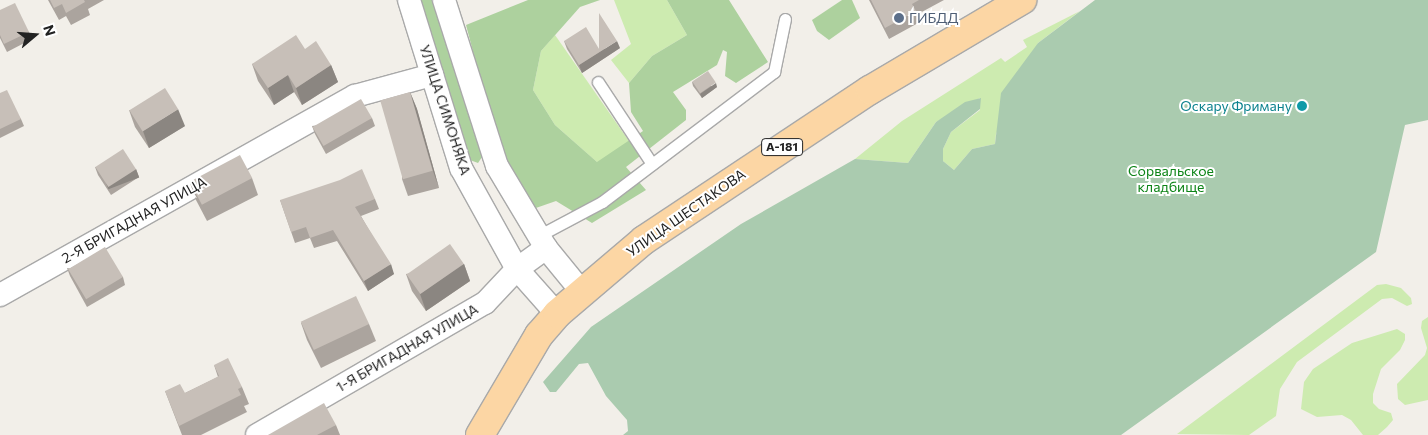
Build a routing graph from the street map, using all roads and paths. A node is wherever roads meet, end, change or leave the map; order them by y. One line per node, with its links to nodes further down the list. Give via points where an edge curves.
1 (409, 0): 5 (street, УЛИЦА СИМОНЯКА)
2 (444, 0): 8 (street, via 497,166)
3 (1022, 0): 10 (main road, УЛИЦА ШЕСТАКОВА / А-181, via 870,90 708,195 644,240)
4 (785, 19): 7 (lane, via 774,72)
5 (432, 74): 9 (street, УЛИЦА СИМОНЯКА, via 461,168); 11 (street, 2-Я БРИГАДНАЯ УЛИЦА, via 355,96)
6 (598, 82): 7 (lane)
7 (652, 164): 8 (lane)
8 (542, 242): 9 (street, 1-Я БРИГАДНАЯ УЛИЦА); 10 (street)
9 (517, 269): 12 (street, УЛИЦА СИМОНЯКА); 13 (street, 1-Я БРИГАДНАЯ УЛИЦА, via 485,303)
10 (582, 292): 12 (main road, УЛИЦА ШЕСТАКОВА / А-181)
11 (0, 295)
12 (557, 314): 14 (main road, УЛИЦА ШЕСТАКОВА / А-181, via 522,360)
13 (258, 435)
14 (480, 435)

